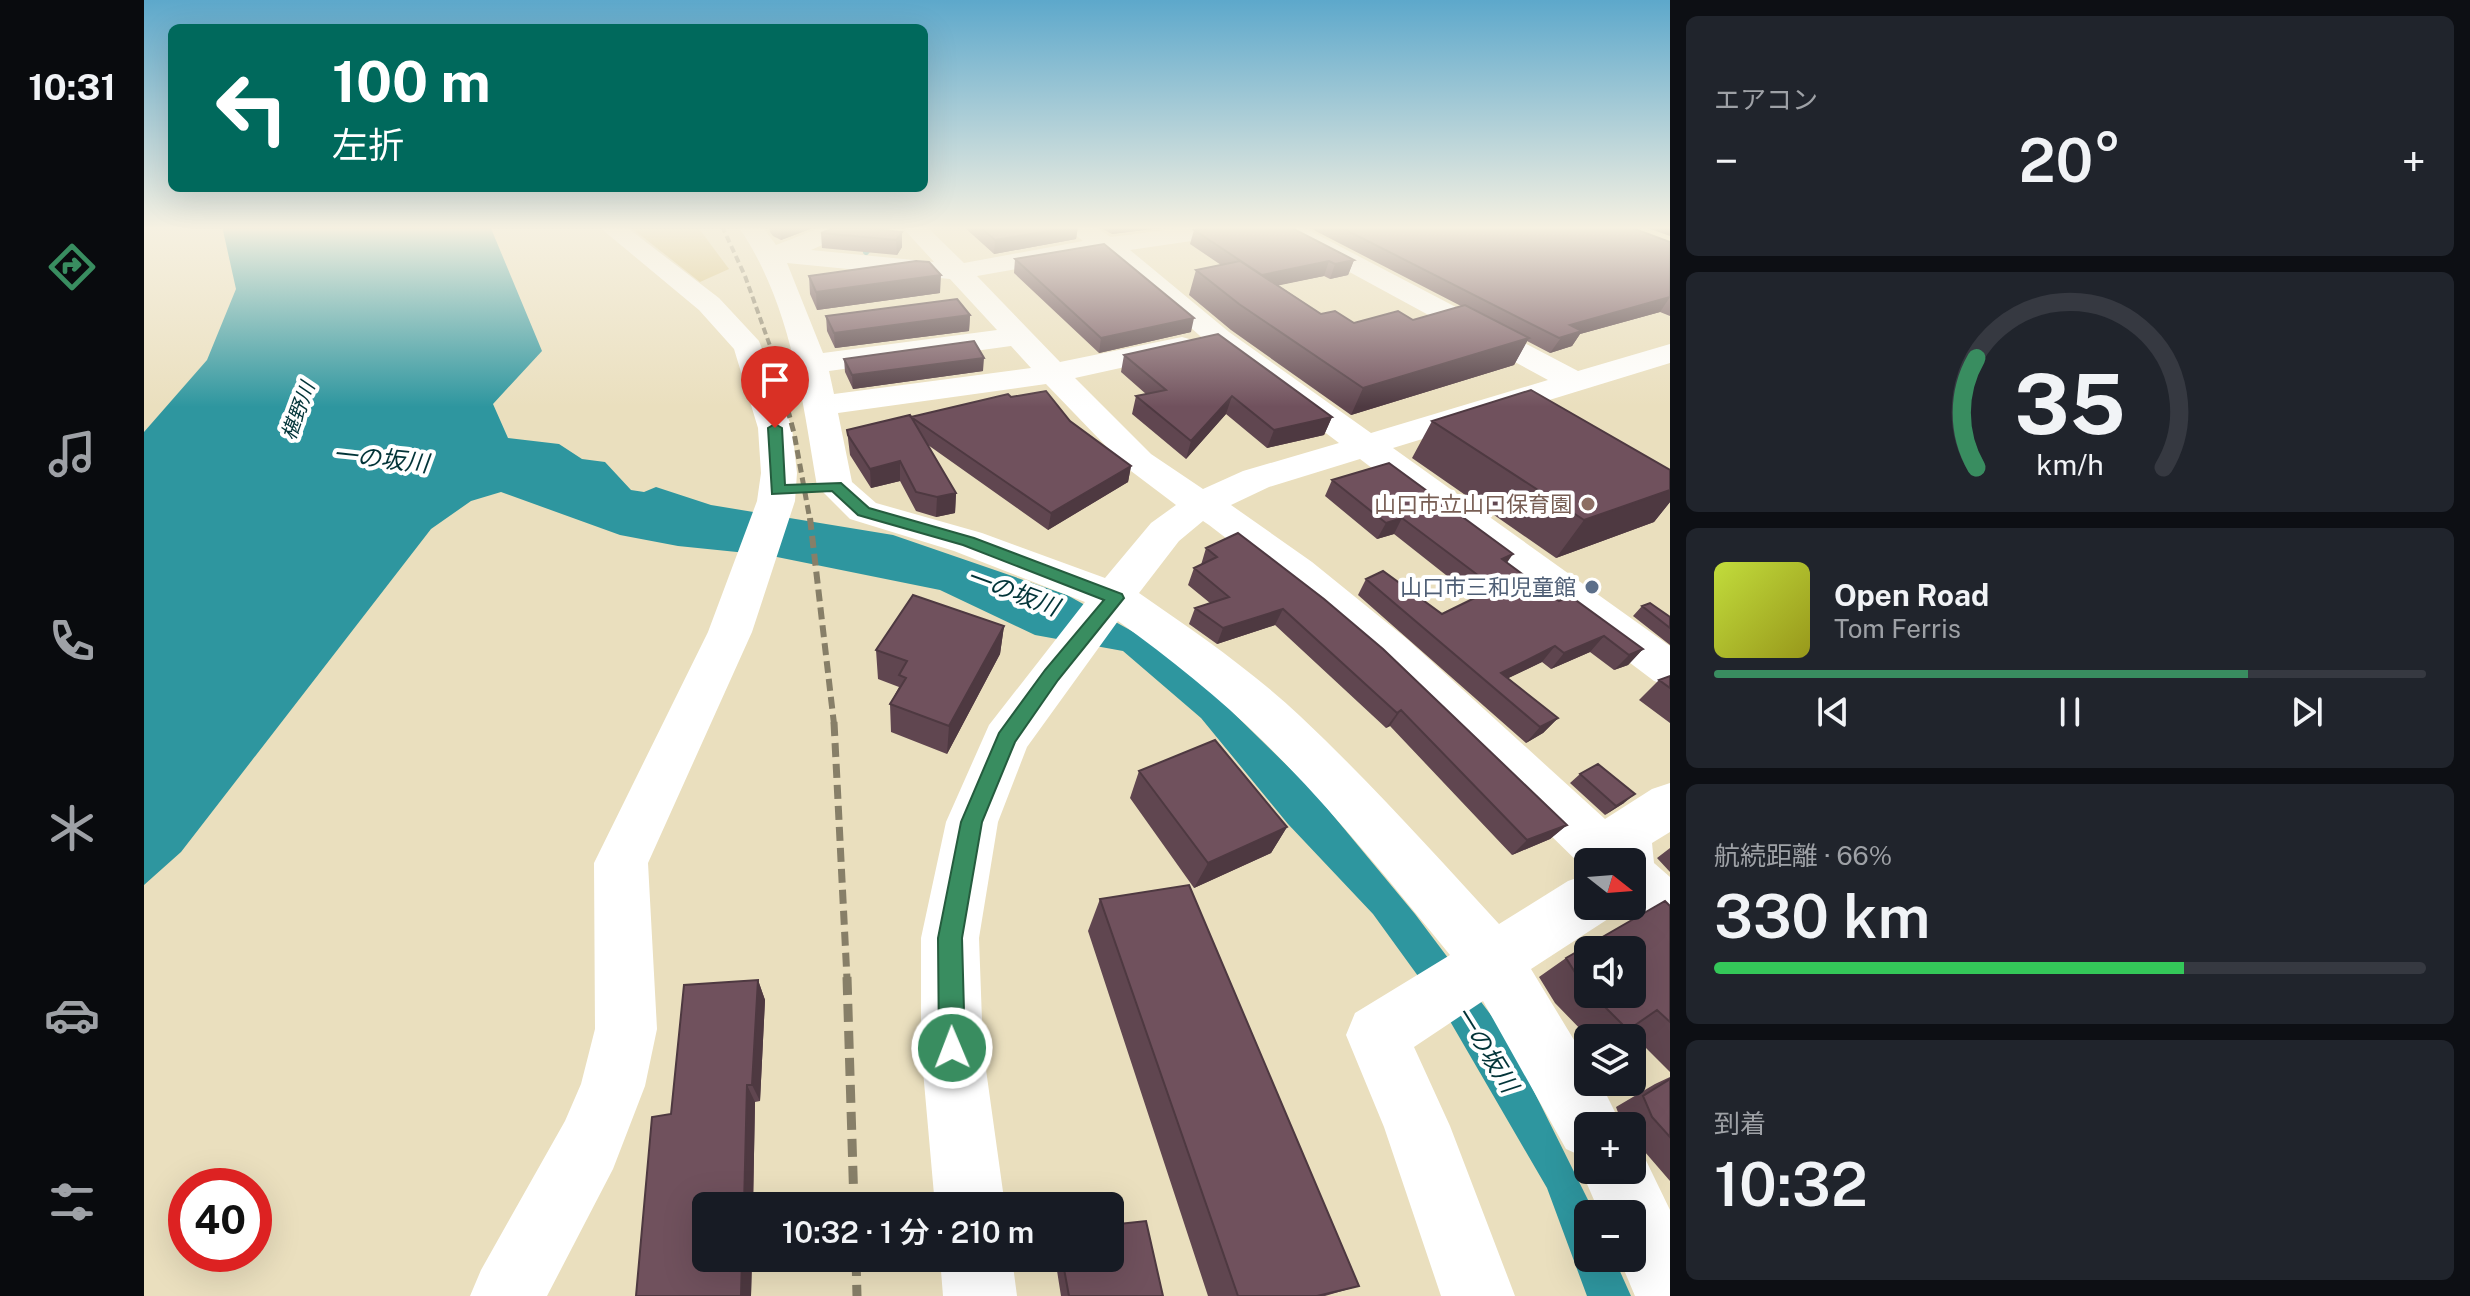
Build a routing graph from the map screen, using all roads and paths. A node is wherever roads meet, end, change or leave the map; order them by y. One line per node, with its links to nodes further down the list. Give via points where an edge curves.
1 (687, 286): 21 (street, via 748,347 775,428)
2 (788, 286): 8 (street)
3 (951, 286): 9 (street)
4 (962, 286): 9 (street)
5 (978, 286): 9 (street)
6 (1159, 286): 13 (street)
7 (1396, 286): 17 (street)
8 (780, 288): 11 (street)
9 (966, 292): 12 (street)
10 (826, 320): 11 (street)
11 (795, 324): 15 (street)
12 (1020, 336): 15 (street); 16 (street)
13 (1219, 338): 16 (street); 19 (street)
14 (1670, 353): 17 (street)
15 (812, 364): 18 (street)
16 (1056, 374): 18 (street); 22 (street, via 1141,463)
17 (1577, 383): 19 (street)
18 (817, 406): 20 (street)
19 (1366, 445): 22 (street, via 1256,479); 24 (street)
20 (835, 486): 21 (street); 23 (street, via 863,511 968,542)
21 (777, 496): 37 (street, via 730,632 621,863 626,1029 613,1086 589,1145)
22 (1200, 505): 23 (street, via 1165,532); 26 (street, via 1248,533 1356,624)
23 (1113, 602): 31 (street, via 1177,641 1281,728 1395,848); 34 (street, via 1006,739 972,822 950,938 952,1048)
24 (1670, 669)
25 (1670, 805): 27 (street, via 1625,832)
26 (1600, 848)
27 (1626, 848)
28 (1646, 891): 30 (street)
29 (1574, 909): 31 (street)
30 (1670, 912)
31 (1484, 964): 32 (street); 39 (street, via 1377,1035 1417,1126)
32 (1580, 1112)
33 (1621, 1184): 36 (street)
34 (968, 1192)
35 (977, 1272): 38 (street)
36 (1670, 1290)
37 (507, 1296)
38 (980, 1296)
39 (1478, 1296)

